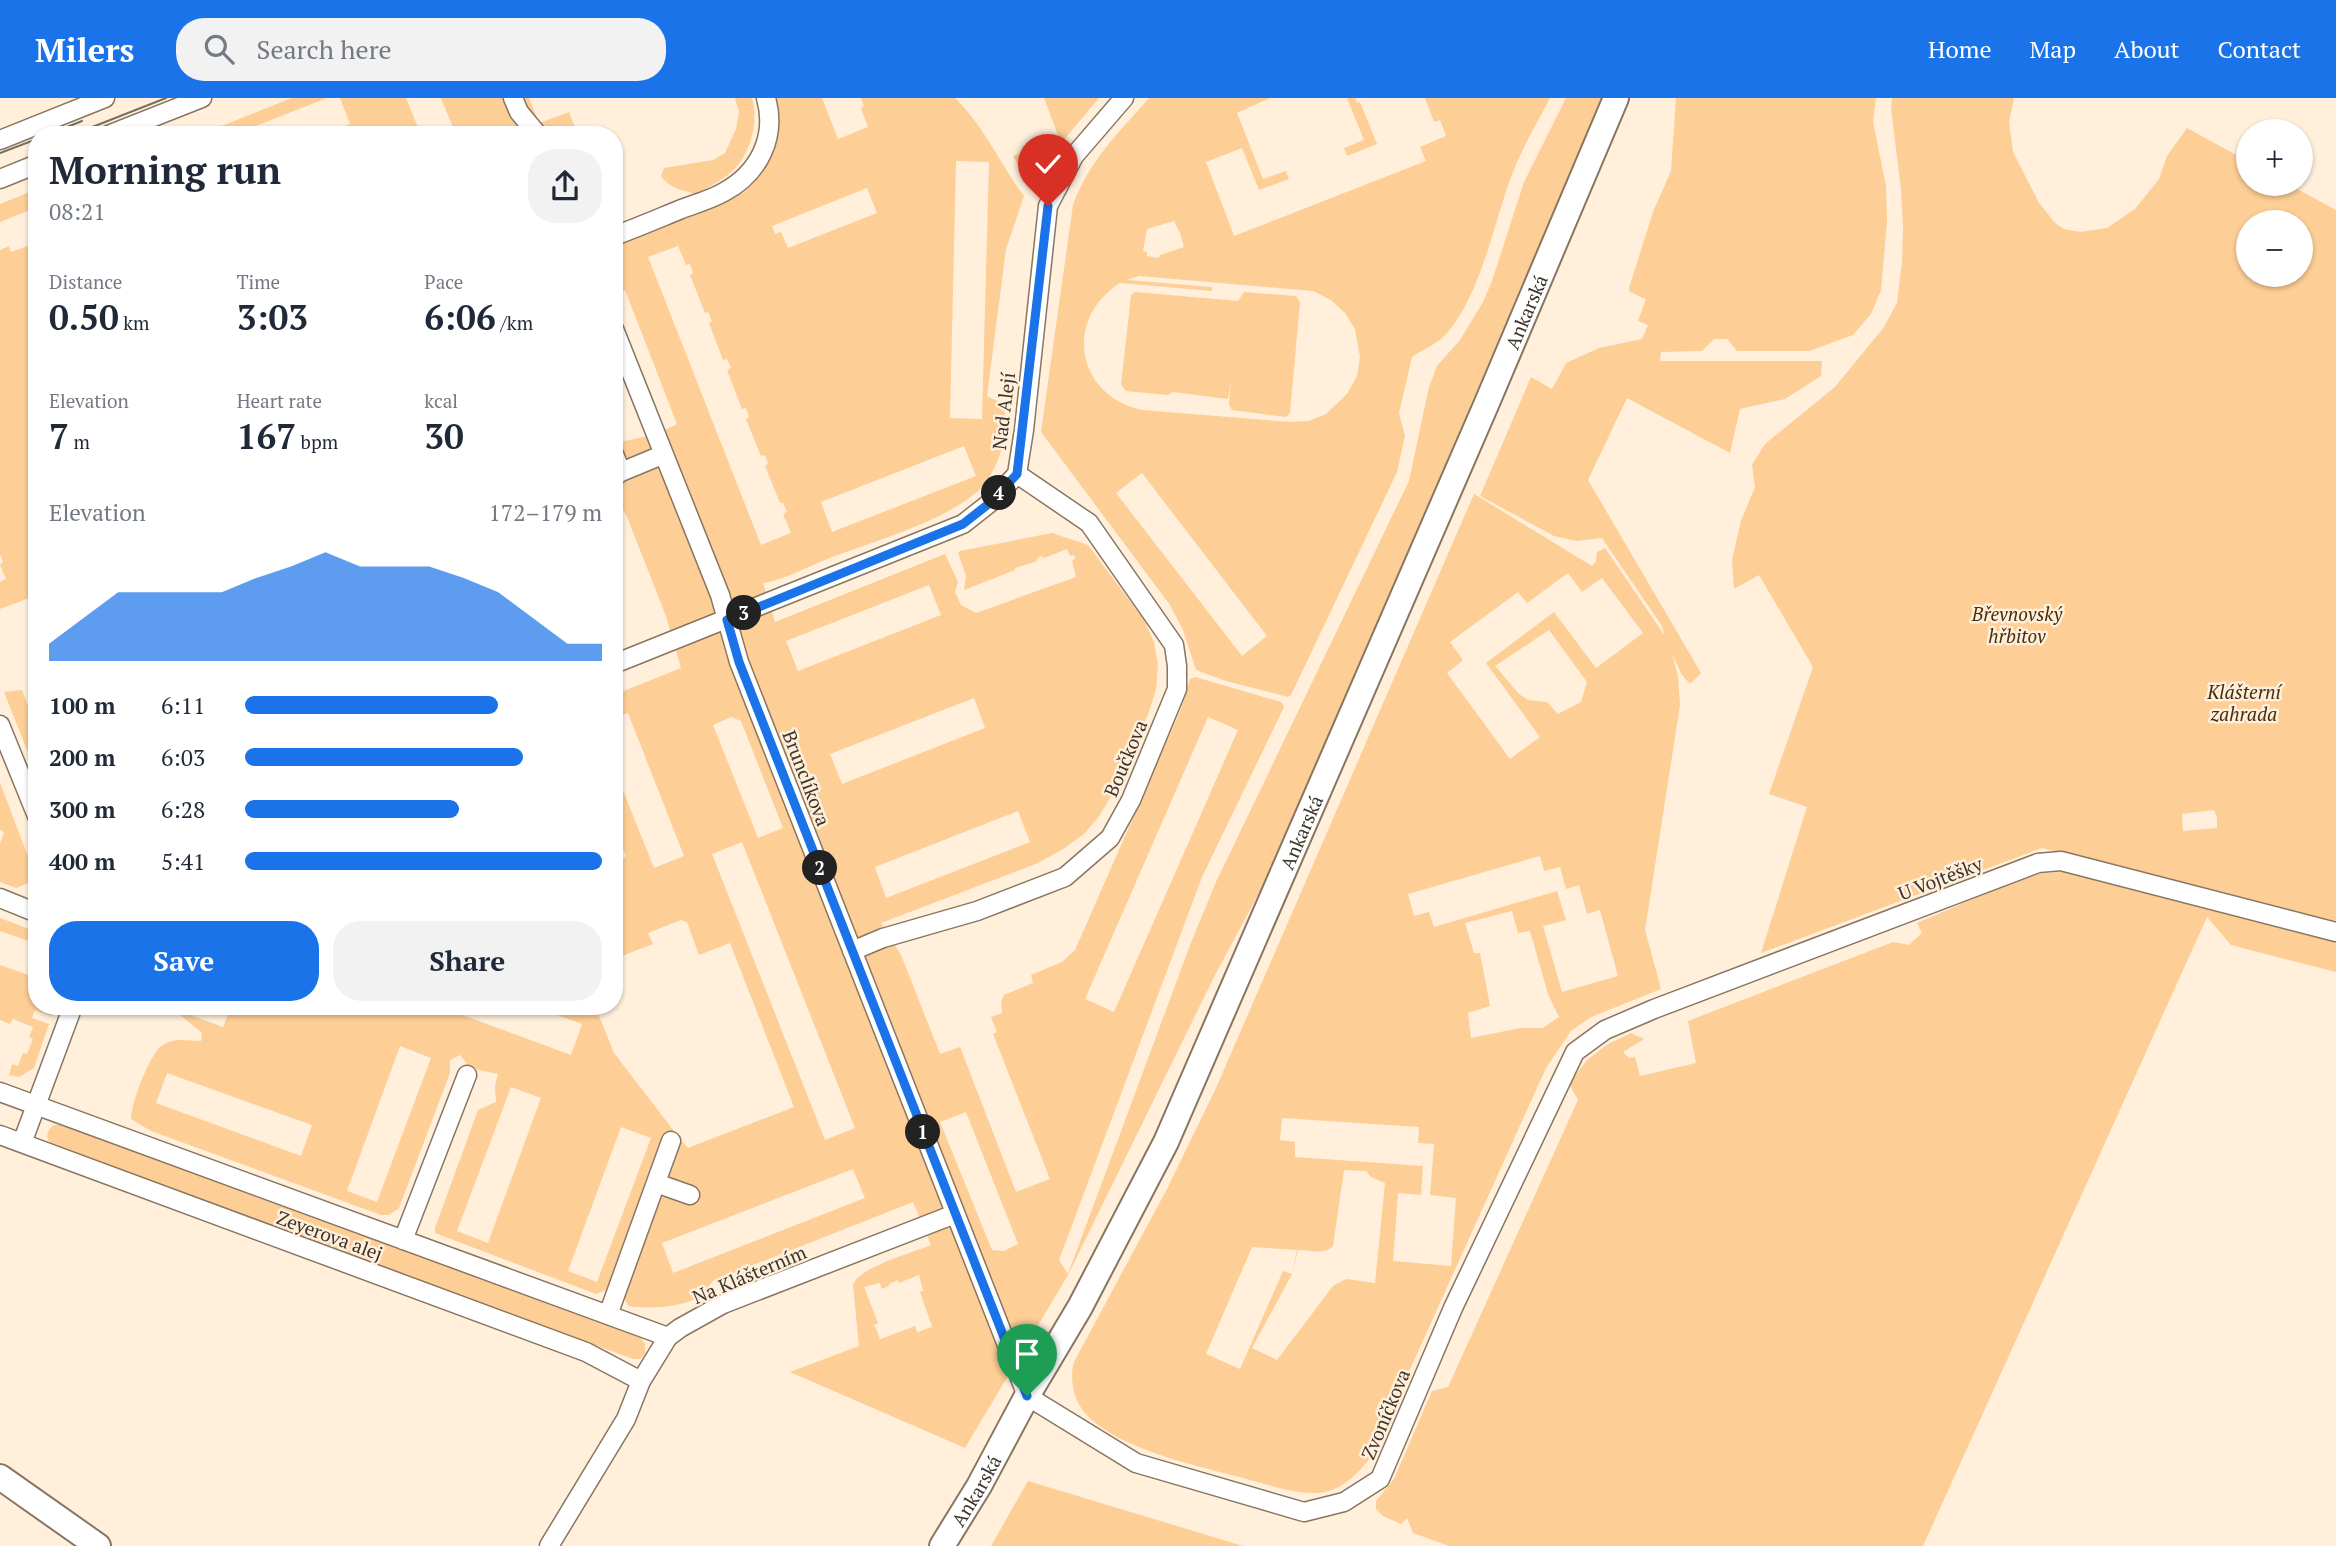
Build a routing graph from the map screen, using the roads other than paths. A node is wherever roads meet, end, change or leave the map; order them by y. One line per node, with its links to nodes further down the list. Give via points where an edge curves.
1 (105, 98): 7 (street)
2 (202, 98): 8 (street)
3 (513, 98): 9 (street)
4 (766, 98): 14 (street, via 770,120 766,149 750,172 724,192)
5 (1124, 98): 18 (street, Nad Alejí, via 1074,156 1048,206)
6 (1616, 98): 42 (street, Ankarská, via 1166,1142 1080,1307)
7 (35, 126)
8 (131, 126)
9 (531, 126)
10 (28, 129): 11 (street)
11 (0, 140)
12 (28, 168): 13 (street)
13 (0, 179)
14 (623, 233)
15 (623, 352): 16 (street, Brunclíkova)
16 (663, 455): 17 (street); 19 (street, Brunclíkova)
17 (623, 472)
18 (1017, 474): 19 (street, Nad Alejí, via 963,524); 26 (street, Boučkova, via 1089,523 1174,645 1177,689 1131,800 1110,838 1065,877)
19 (727, 620): 20 (street, Nad Alejí); 26 (street, Brunclíkova, via 739,662)
20 (623, 660)
21 (0, 724): 22 (street)
22 (28, 794)
23 (0, 898): 24 (street)
24 (28, 905)
25 (2336, 932): 28 (street, U Vojtěšky, via 2061,861 2038,863 1654,1009 1605,1030)
26 (852, 951): 37 (street, Brunclíkova)
27 (70, 1015): 31 (street)
28 (1575, 1052): 42 (street, Zvoníčkova, via 1453,1308 1380,1479 1345,1503 1304,1512 1136,1463)
29 (467, 1075): 38 (street, Zeyerova alej)
30 (0, 1092): 31 (street, Zeyerova alej)
31 (36, 1105): 34 (street); 38 (street, Zeyerova alej)
32 (0, 1135): 34 (street, Zeyerova alej)
33 (671, 1141): 35 (street)
34 (22, 1143): 41 (street, Zeyerova alej, via 586,1352)
35 (656, 1183): 36 (street); 39 (street)
36 (690, 1195)
37 (956, 1214): 40 (street, Na Klášterním, via 723,1304); 42 (street, Brunclíkova)
38 (403, 1240): 39 (street, Zeyerova alej)
39 (608, 1315): 40 (street, Zeyerova alej)
40 (668, 1338): 41 (street, Na Klášterním)
41 (641, 1381): 45 (street, Na Klášterním, via 626,1419)
42 (1027, 1396): 46 (street, Ankarská)
43 (0, 1477): 44 (street)
44 (98, 1546)
45 (549, 1546)
46 (942, 1546)

